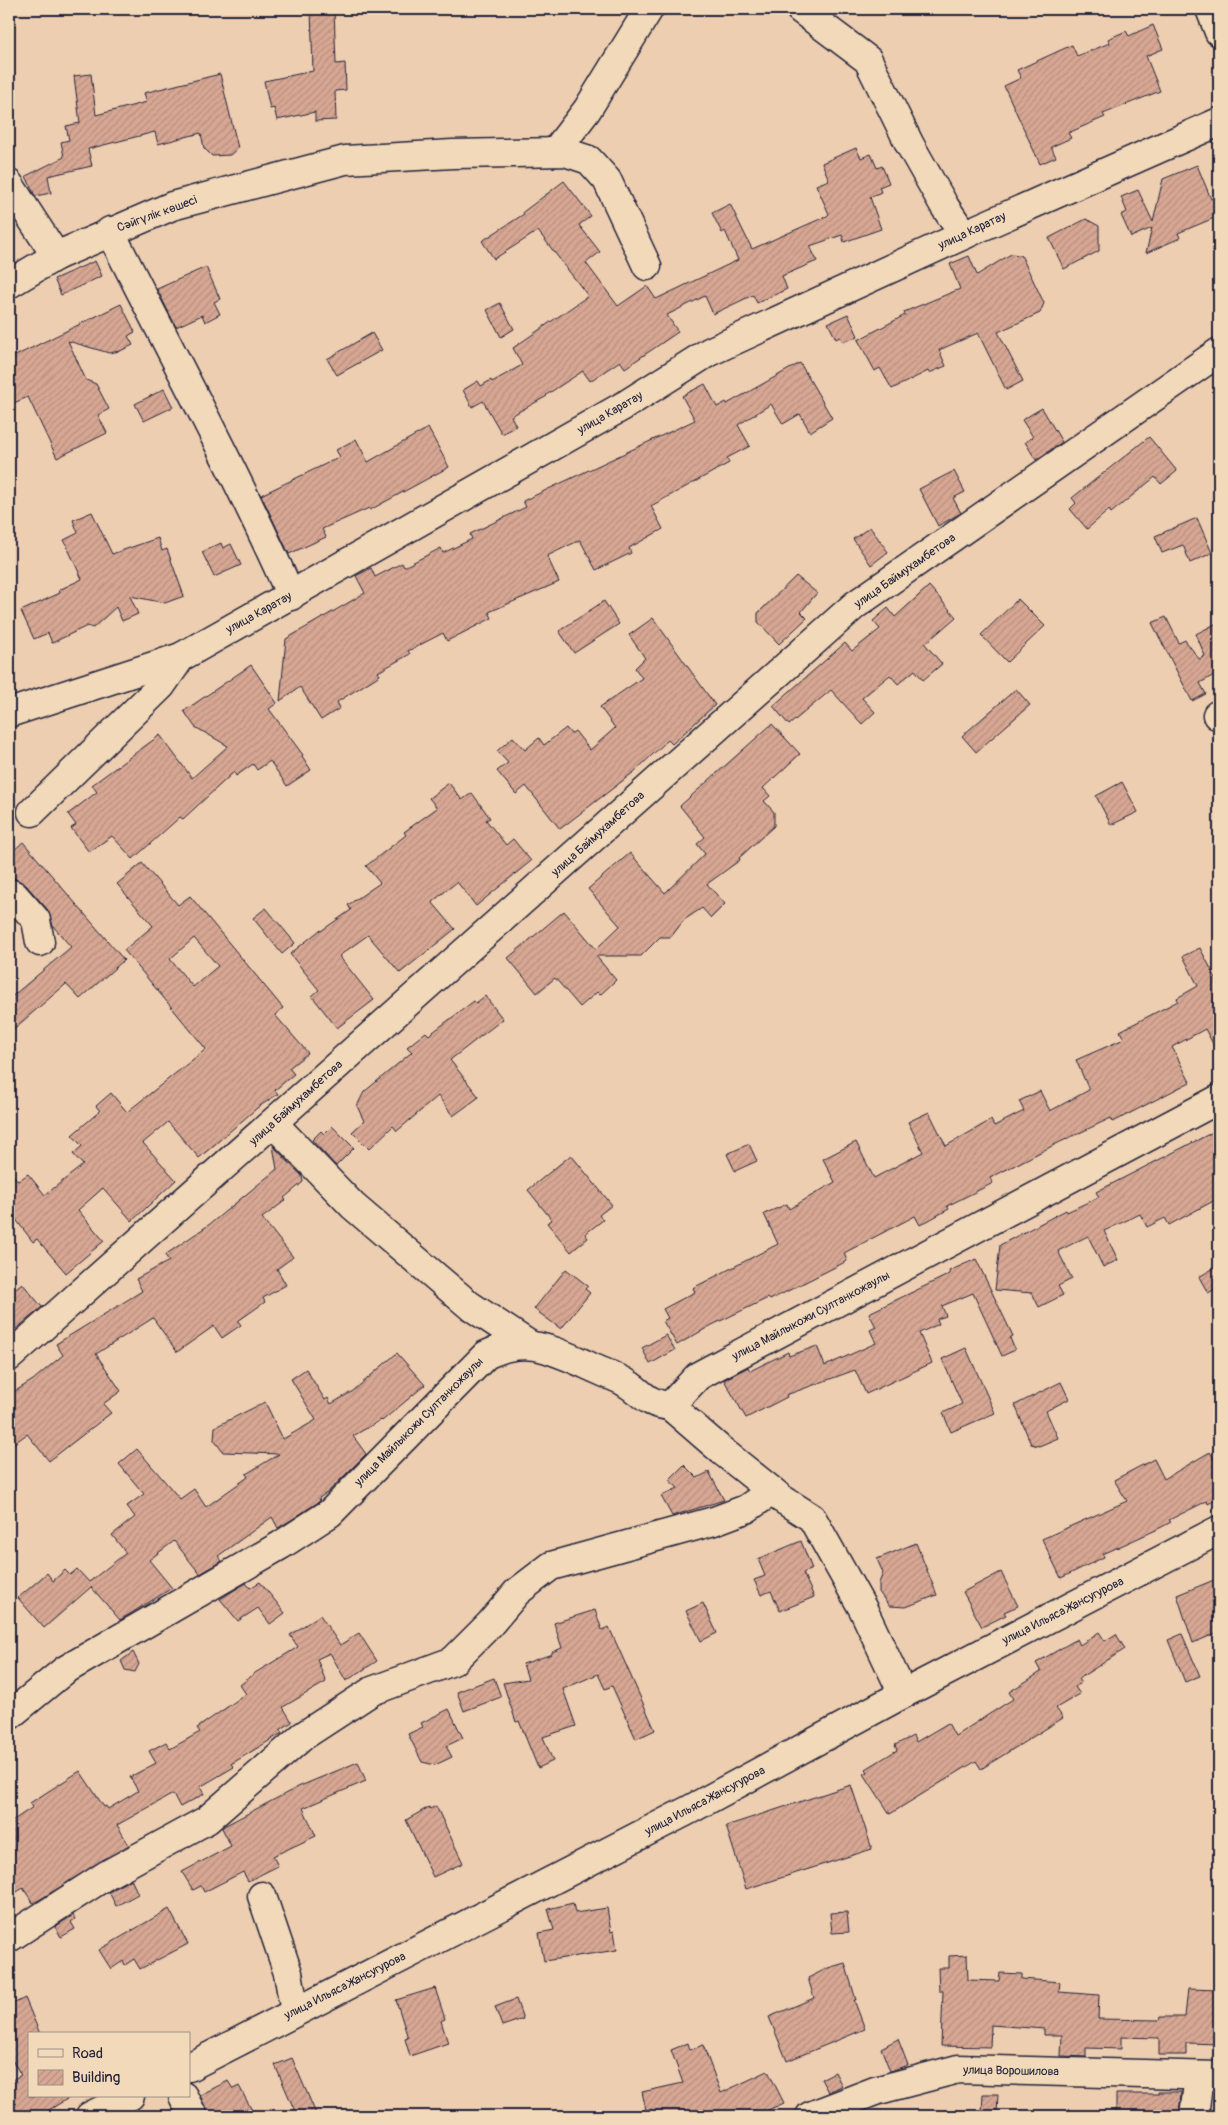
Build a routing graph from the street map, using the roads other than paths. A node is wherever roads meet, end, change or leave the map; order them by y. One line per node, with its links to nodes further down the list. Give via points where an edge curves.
1 (649, 9): 6 (street, via 587,110)
2 (800, 9): 9 (street, via 868,60 910,145)
3 (1210, 9): 4 (street)
4 (1219, 32)
5 (1219, 122): 9 (street, улица Каратау)
6 (555, 152): 8 (street, Сәйгүлік көшесі, via 345,160 172,206); 11 (street, Сәйгүлік көшесі, via 589,160 607,180)
7 (9, 184): 10 (street)
8 (110, 231): 10 (street, Сәйгүлік көшесі); 14 (street, via 253,510)
9 (964, 235): 14 (street, улица Каратау, via 709,352 625,405)
10 (56, 256): 12 (street, Сәйгүлік көшесі)
11 (647, 266)
12 (9, 284)
13 (1219, 352): 21 (street, улица Баймухамбетова, via 855,605)
14 (291, 596): 15 (street, улица Каратау)
15 (181, 657): 16 (street, улица Каратау); 17 (street, via 160,686)
16 (9, 713)
17 (32, 812)
18 (9, 894): 19 (street, via 14,895 36,920)
19 (40, 942)
20 (1219, 1099): 24 (street, улица Майлыкожи Султанкожаулы, via 698,1376)
21 (273, 1123): 22 (street, via 353,1206 470,1305); 23 (street, улица Баймухамбетова)
22 (528, 1344): 24 (street, улица Майлыкожи Султанкожаулы, via 547,1347 624,1382 654,1404); 28 (street, улица Майлыкожи Султанкожаулы, via 502,1347 486,1355 330,1512 281,1545 65,1670)
23 (9, 1357)
24 (670, 1406): 25 (street)
25 (772, 1491): 27 (street, via 812,1518 863,1609); 30 (street, via 746,1510 714,1522 551,1566 517,1592 453,1661 372,1691 303,1736 208,1820 108,1874)
26 (1219, 1530): 27 (street, улица Ильяса Жансугурова)
27 (902, 1694): 31 (street, улица Ильяса Жансугурова, via 690,1810)
28 (9, 1716)
29 (262, 1896): 31 (street, via 288,1973)
30 (9, 1938)
31 (295, 2012): 32 (street, улица Ильяса Жансугурова)
32 (190, 2066)
33 (1209, 2076): 38 (street, улица Ворошилова, via 958,2069 875,2091); 39 (street)
34 (126, 2098): 36 (street)
35 (184, 2098): 37 (street)
36 (90, 2116)
37 (193, 2116)
38 (810, 2116)
39 (1194, 2116)

